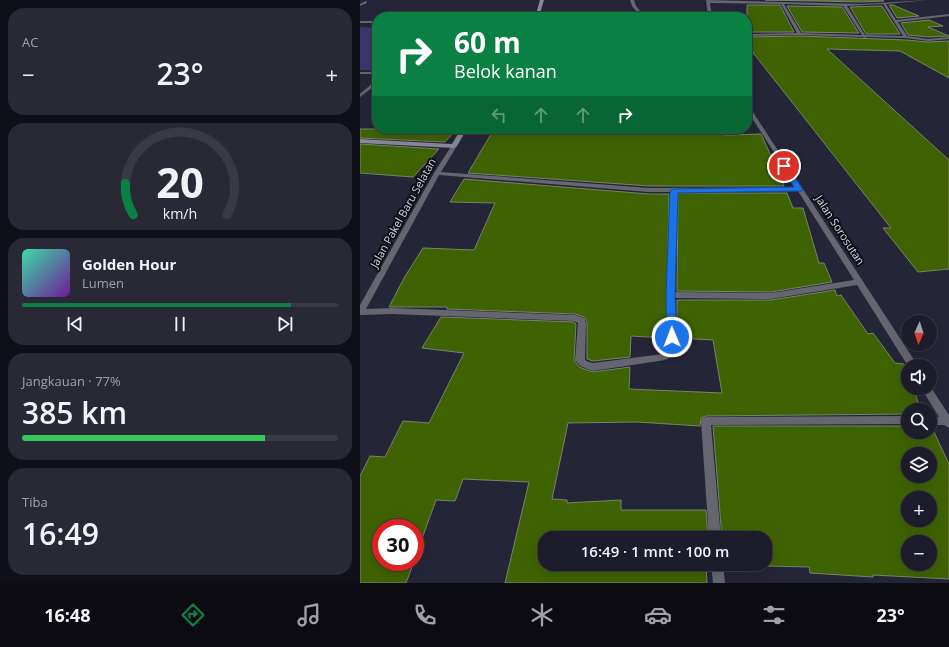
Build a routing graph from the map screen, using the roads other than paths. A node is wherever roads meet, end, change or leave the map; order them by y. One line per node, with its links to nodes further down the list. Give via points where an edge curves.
1 (542, 0): 10 (street)
2 (632, 0): 11 (street)
3 (926, 0): 8 (street)
4 (709, 1): 6 (street); 12 (street)
5 (366, 2): 9 (street)
6 (782, 4): 7 (street); 17 (street)
7 (844, 4): 8 (street); 19 (street)
8 (884, 4): 14 (street)
9 (360, 5)
10 (538, 12)
11 (639, 12)
12 (710, 12)
13 (949, 15): 14 (street)
14 (895, 21): 20 (street)
15 (360, 22): 16 (street)
16 (372, 22)
17 (800, 34): 18 (street); 19 (street)
18 (752, 35)
19 (865, 37): 20 (street)
20 (906, 37): 21 (street, via 928,40)
21 (949, 38)
22 (360, 73): 23 (street)
23 (372, 73)
24 (372, 86): 25 (street)
25 (360, 96)
26 (752, 114): 31 (street, Jalan Sorosutan)
27 (461, 134): 29 (street)
28 (360, 141): 29 (street)
29 (454, 146): 30 (street, Jalan Pakel Baru Selatan)
30 (437, 173): 32 (street); 35 (street, Jalan Pakel Baru Selatan)
31 (799, 190): 32 (street); 33 (street, Jalan Sorosutan)
32 (674, 191): 34 (street)
33 (859, 282): 34 (street, via 771,296); 36 (street, Jalan Sorosutan)
34 (671, 295): 35 (street, via 670,354 665,357 592,367 580,360 582,323 575,318)
35 (360, 312)
36 (908, 359)
37 (931, 395): 40 (street)
38 (901, 420): 41 (street, via 706,422)
39 (937, 421): 40 (street)
40 (948, 422)
41 (714, 531)
42 (718, 571): 43 (street)
43 (719, 583)

